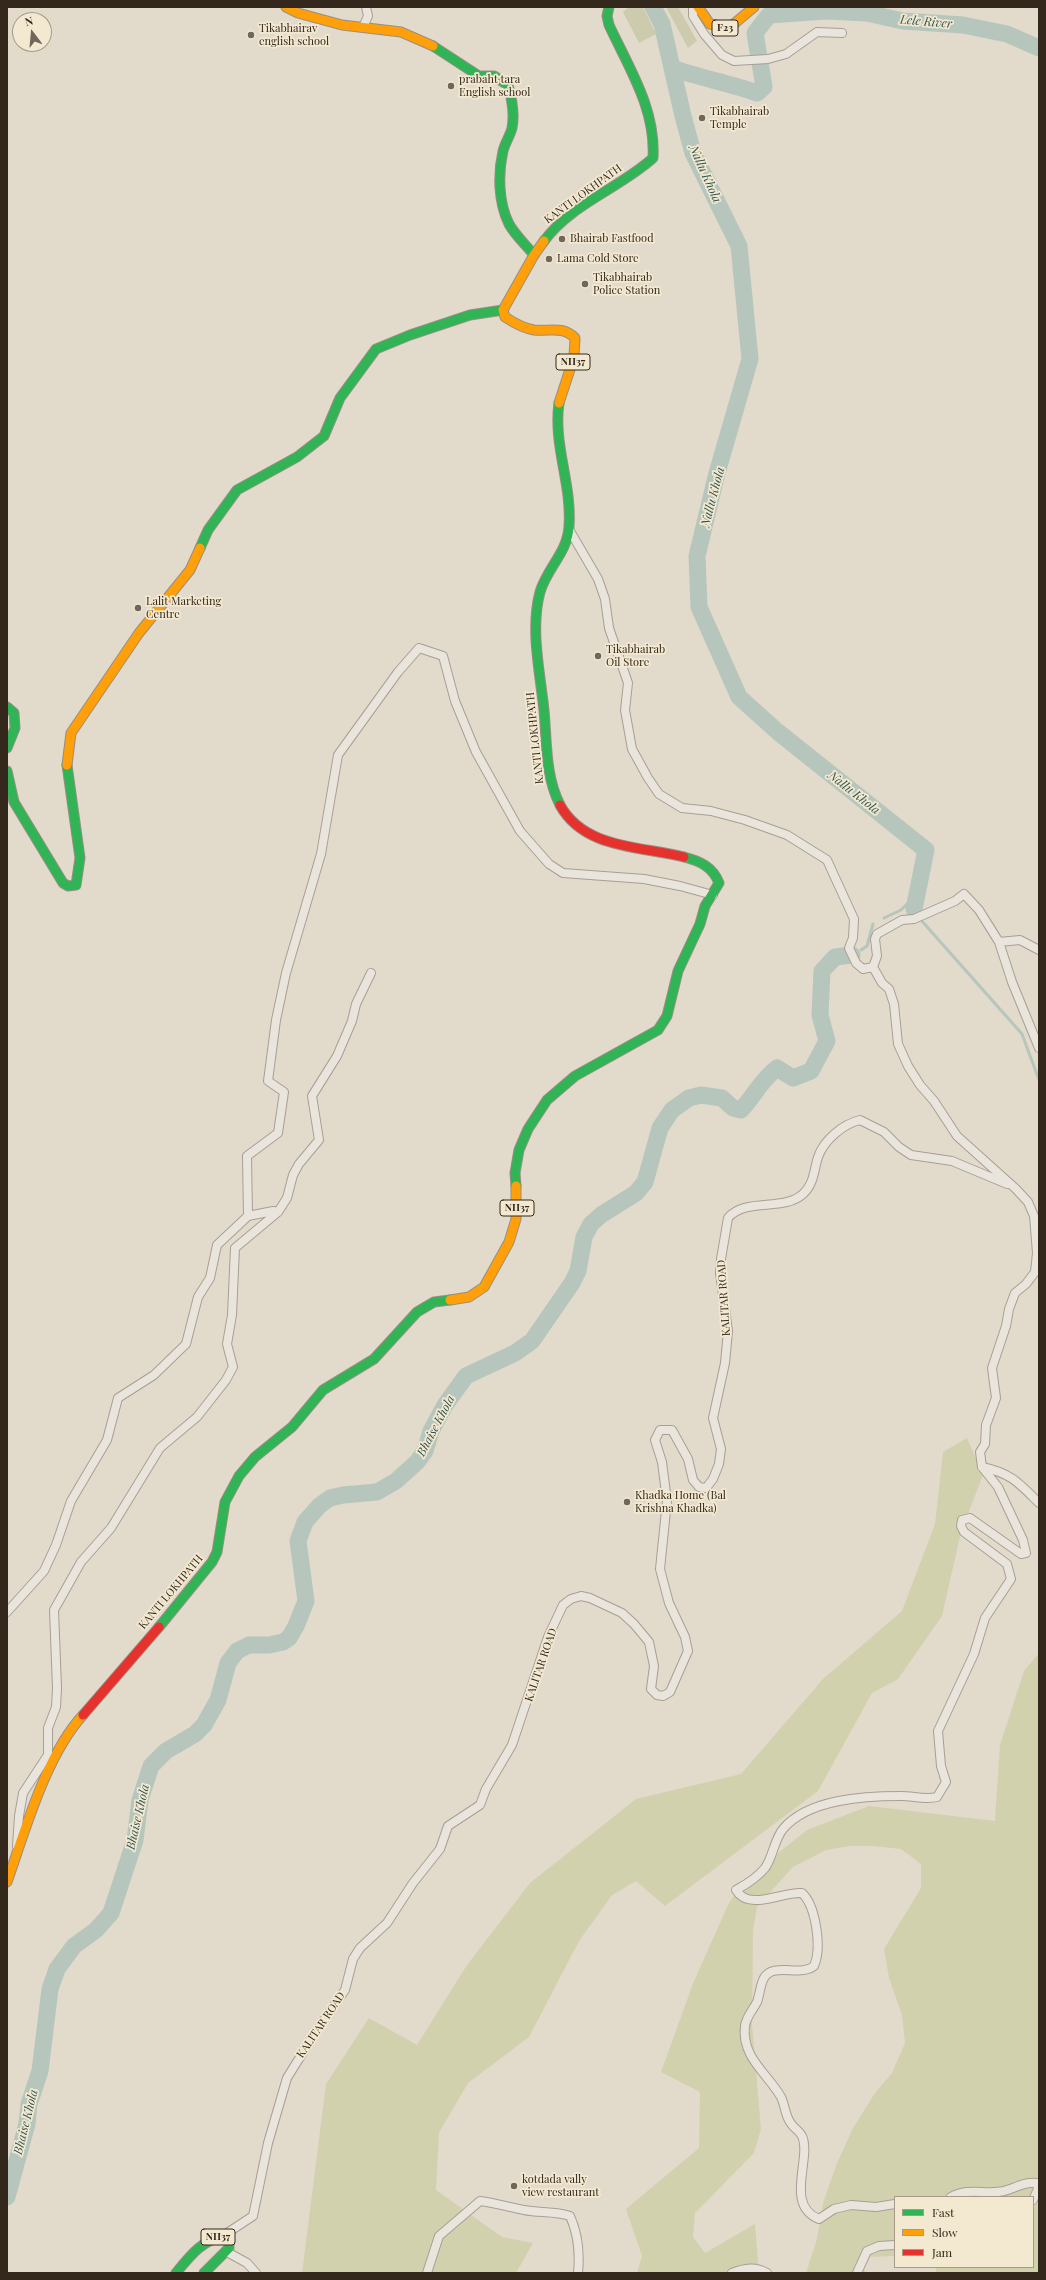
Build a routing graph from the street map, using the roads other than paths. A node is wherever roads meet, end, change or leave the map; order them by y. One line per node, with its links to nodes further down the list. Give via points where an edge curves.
1 (286, 7): 7 (main road, via 321,20)
2 (366, 7): 7 (street, via 368,16)
3 (609, 7): 9 (main road, KANTI LOKHPATH, via 609,25 637,81 649,117 653,158 640,170 616,183 561,223 548,235)
4 (693, 7): 8 (street, via 696,22 722,55 734,61 768,59 786,54 817,32)
5 (698, 7): 6 (main road, F23, via 710,24 729,28)
6 (754, 7)
7 (364, 27): 9 (main road, via 401,32 436,48 479,76 494,76 508,85 513,102 513,114 512,128 503,150 500,174 501,200 509,224)
8 (842, 33)
9 (534, 255): 10 (main road, KANTI LOKHPATH)
10 (503, 310): 11 (main road, KANTI LOKHPATH / NH37, via 505,317 516,325 537,330 566,330 575,338 576,353 563,386 556,425); 15 (main road, via 470,315 410,335 376,350 340,398 324,436 297,457 237,490 208,530 190,570 139,633 71,733 66,760 80,858 76,885 68,886 63,883 14,802)
11 (570, 531): 16 (main road, KANTI LOKHPATH / NH37, via 563,551 545,578 539,594 538,648 548,756 558,804 567,817 595,838 623,846 690,858 708,866 714,870 720,883); 19 (street, via 598,579 605,599 609,628 628,683 625,710 632,749 659,794 682,808 711,811 787,835 827,860 854,919 853,938 849,948 856,963 864,969)
12 (7, 707): 13 (main road, via 14,713 15,728)
13 (7, 748)
14 (7, 771): 15 (main road)
15 (9, 783)
16 (713, 895): 24 (street, via 644,879 563,873 549,864 520,831 476,752 455,701 443,656 419,648 398,672 338,755 321,854 286,973 276,1020 268,1081 284,1092 278,1133 247,1156); 28 (main road, KANTI LOKHPATH / NH37, via 705,906 700,924 683,957 667,1016 658,1030 574,1076 547,1100 528,1129 519,1150 515,1173 516,1219 509,1242 484,1287 469,1297 434,1302 417,1312 374,1359 323,1390 292,1427 267,1446 243,1472 224,1502 215,1557 74,1726 54,1760)
17 (999, 942): 18 (street, via 1020,940); 19 (street, via 979,910 964,894 955,901 914,919 902,920 877,934 877,956); 21 (street)
18 (1039, 950)
19 (873, 967): 22 (street, via 882,983 889,989 894,1004 898,1044 916,1079 957,1136)
20 (371, 973): 23 (street, via 356,1004 352,1021 337,1056 312,1096 319,1140 299,1164 287,1198)
21 (1039, 1048)
22 (1016, 1188): 25 (street, via 1028,1202 1034,1216 1037,1253 1035,1272 1026,1284 1015,1292 992,1368 996,1398 986,1425 985,1444 980,1452); 33 (street, KALITAR ROAD, via 952,1161 910,1155 884,1132 860,1120 844,1125 820,1151 815,1174 803,1194 791,1200 746,1208 732,1213 728,1218 720,1272 728,1331 725,1363 713,1418 721,1449 716,1472 706,1488 699,1487 693,1480 688,1459 672,1430 660,1430 655,1440 662,1462 667,1501 660,1569 669,1603 685,1637 688,1651 670,1692 663,1696 657,1695 651,1689 654,1666 649,1642 622,1614 581,1596 571,1599 564,1605 548,1637 512,1745 486,1789 480,1805 448,1826 440,1850 413,1882 386,1923 360,1948 353,1959 345,1990 314,2033 287,2078 268,2143 253,2216)
23 (278, 1212): 24 (street); 28 (street, via 235,1248 232,1315 227,1344 233,1367 226,1380 197,1417 160,1448 111,1528 81,1562 54,1610 56,1706 48,1728 48,1755 23,1792 18,1816)
24 (248, 1216): 27 (street, via 218,1245 210,1278 198,1297 186,1344 154,1375 118,1398 106,1440 71,1501 44,1571)
25 (982, 1467): 26 (street, via 1001,1471 1014,1479); 32 (street, via 998,1487 1026,1547 1026,1553 1021,1554 970,1518 962,1520 964,1532 1007,1564 1011,1579 985,1618 974,1654 938,1731 941,1766 946,1782 943,1790 937,1797 928,1799 878,1797 816,1806 798,1815 783,1830 766,1867 751,1882 736,1890 744,1899 749,1900 780,1898 791,1893 802,1893 809,1902 817,1930 818,1955 814,1966 810,1970 768,1974 744,2026 752,2060 776,2089 790,2122 799,2131 804,2142 800,2189 808,2212 818,2219 834,2209 851,2205 876,2207)
26 (1039, 1503)
27 (7, 1612)
28 (16, 1856): 29 (main road, KANTI LOKHPATH / NH37)
29 (7, 1882)
30 (955, 2196): 31 (street, via 966,2192 1003,2191 1031,2182 1037,2184 1038,2189)
31 (1034, 2198)
32 (894, 2204)
33 (222, 2237): 35 (main road, NH37, via 229,2242); 36 (main road, NH37, via 208,2241 186,2260)
34 (894, 2245): 43 (street, via 879,2246 867,2251)
35 (226, 2252): 37 (main road, NH37); 38 (street, via 247,2263)
36 (176, 2273)
37 (204, 2273)
38 (256, 2273)
39 (426, 2273): 40 (street, via 439,2236 480,2201 570,2216 579,2248)
40 (578, 2273)
41 (732, 2273): 42 (street, via 754,2268)
42 (767, 2273)
43 (857, 2273)

